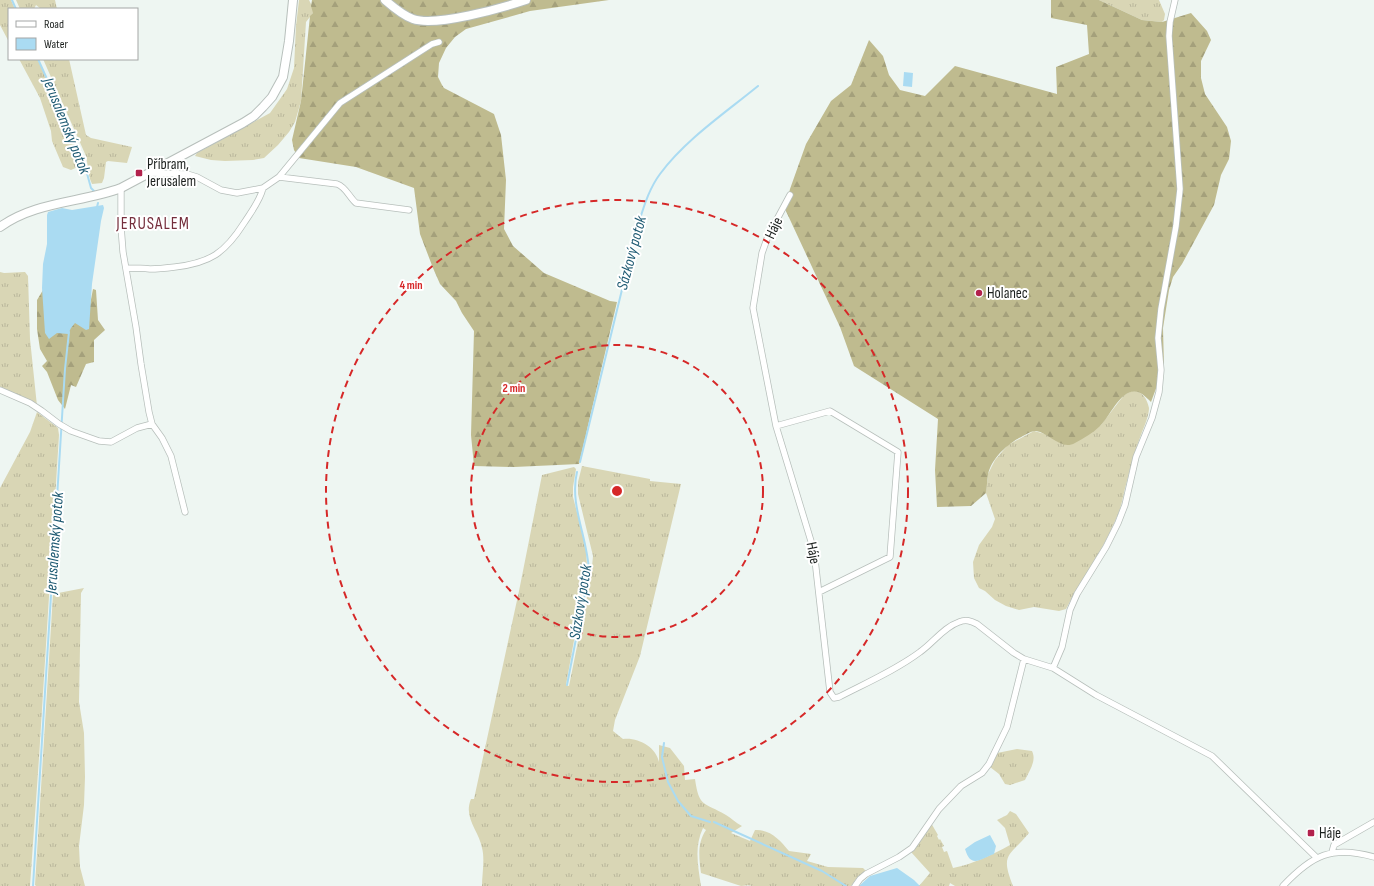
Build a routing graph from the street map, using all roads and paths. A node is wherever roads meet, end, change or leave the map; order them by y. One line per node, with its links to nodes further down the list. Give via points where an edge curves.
1 (293, 0): 6 (street, via 286,66 272,97 254,116 243,123)
2 (385, 0): 3 (street, via 403,14 414,19 431,21 453,19)
3 (526, 0)
4 (1175, 0): 20 (street, via 1169,36 1180,189 1158,338 1161,370 1159,392 1136,458 1125,506 1106,547 1077,594 1070,610 1062,647)
5 (439, 42): 7 (street, via 340,103)
6 (150, 173): 8 (street); 9 (street, via 187,174 230,192)
7 (279, 177): 9 (street); 11 (street, via 337,184 344,188 356,203)
8 (121, 188): 12 (street, via 34,209); 13 (street, via 121,239)
9 (263, 188): 13 (street, via 261,196 238,232 214,256 203,262 186,265)
10 (790, 195): 16 (street, Háje, via 762,253 752,308)
11 (409, 210)
12 (0, 227)
13 (126, 268): 15 (street)
14 (0, 390): 15 (street, via 30,403 71,432 94,440 108,442)
15 (152, 424): 17 (street, via 171,456)
16 (776, 426): 18 (street, Háje, via 814,551); 18 (street, via 830,411 898,452 890,557)
17 (185, 512)
18 (819, 592): 19 (street, Háje, via 830,692 834,698 898,666 952,626 965,620 977,624)
19 (1024, 659): 20 (street, Háje); 25 (street, via 1007,727 989,764 982,773 961,786 940,809 912,848 866,874)
20 (1053, 668): 24 (street, Háje, via 1096,696 1212,756)
21 (1374, 822): 22 (street, via 1334,845)
22 (1332, 852): 23 (street); 24 (street)
23 (1374, 857)
24 (1317, 858): 26 (street)
25 (855, 886)
26 (1283, 886)

